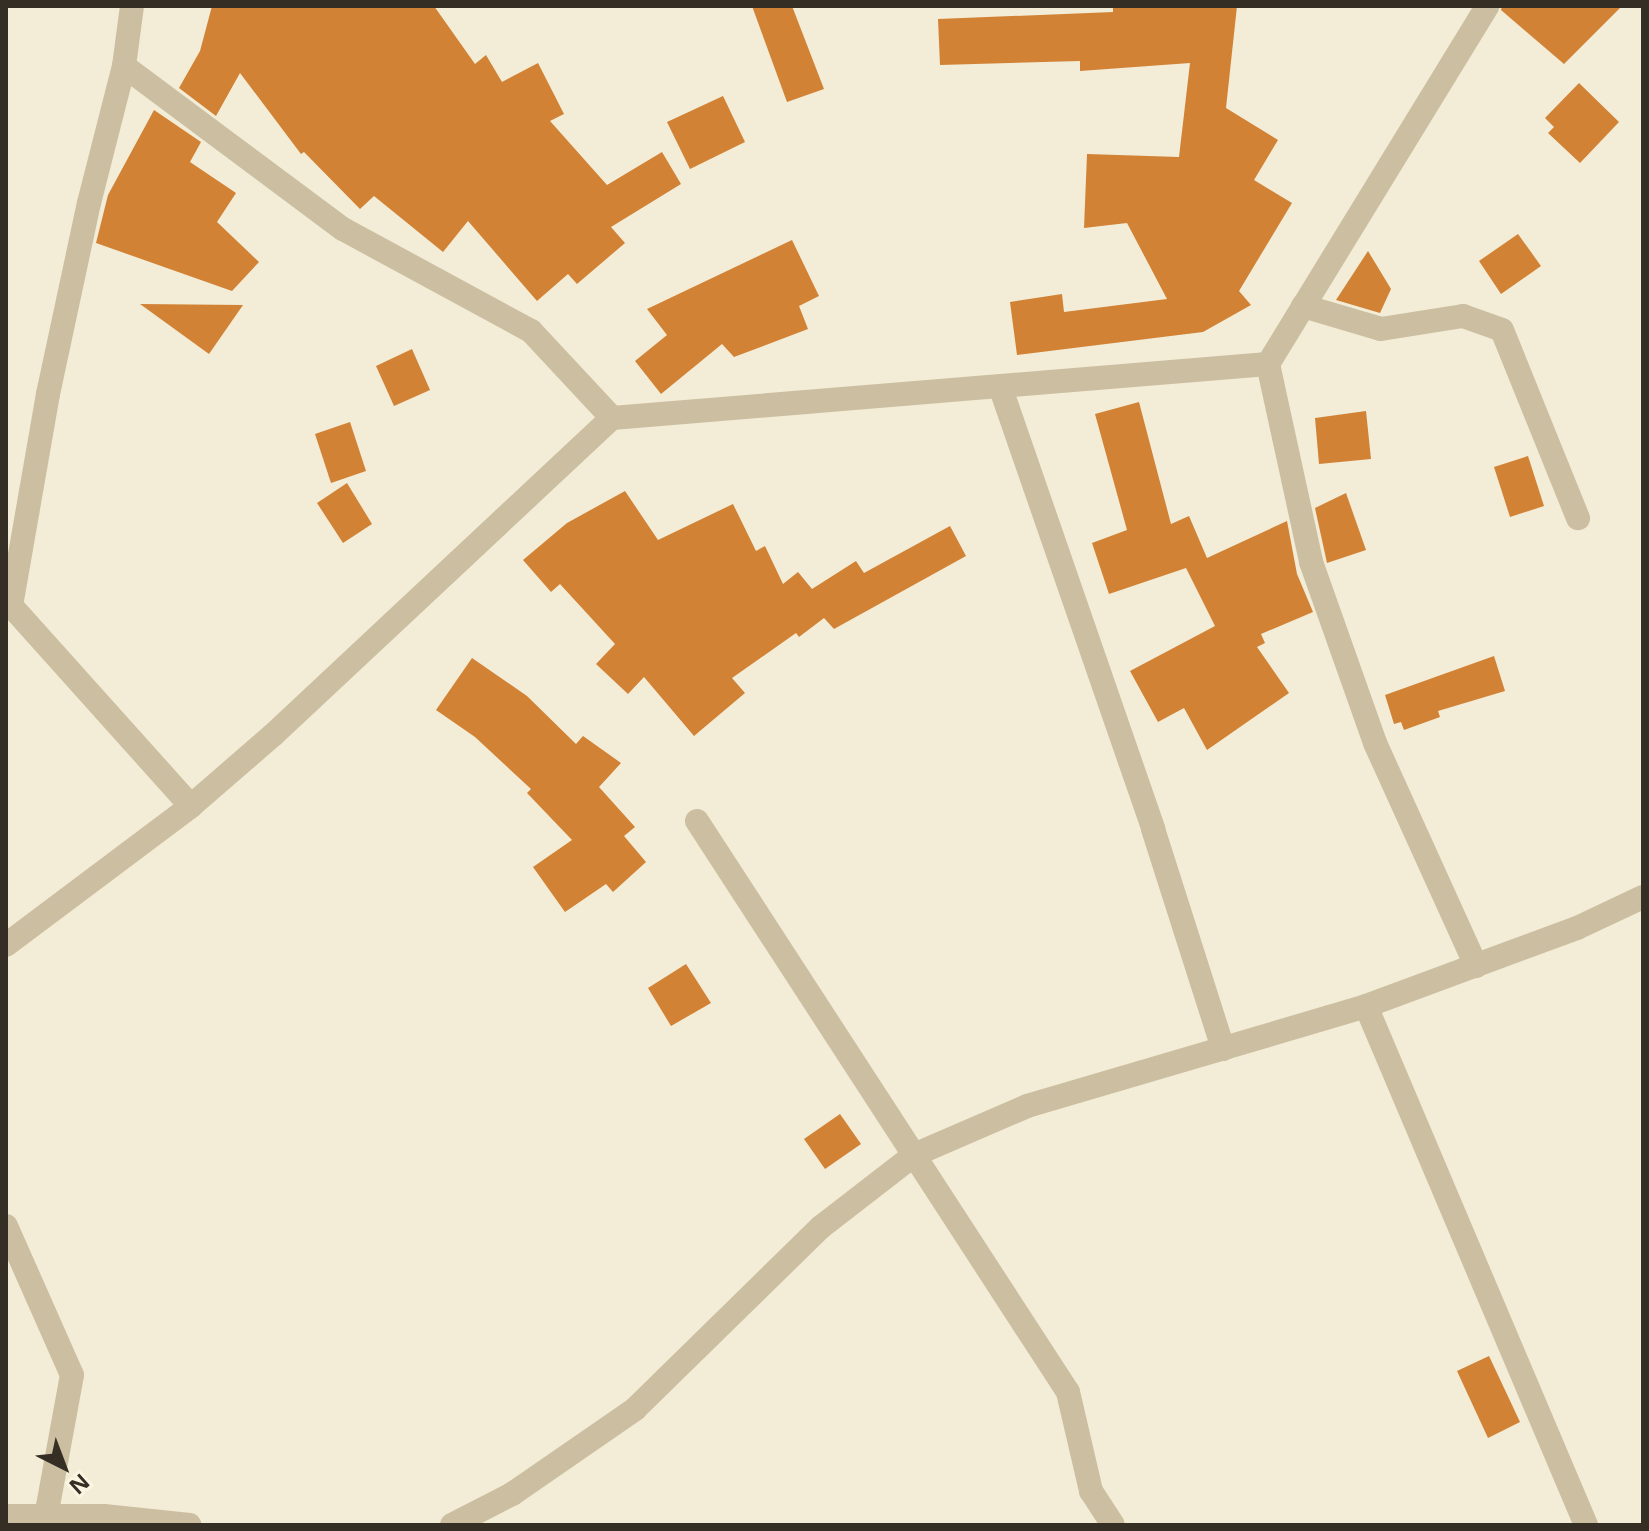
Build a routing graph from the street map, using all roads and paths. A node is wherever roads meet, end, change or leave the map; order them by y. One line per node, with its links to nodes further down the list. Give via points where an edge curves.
1 (132, 6): 3 (street)
2 (1487, 6): 4 (street)
3 (124, 66): 7 (street, via 343,229 531,331); 9 (street, via 51,379)
4 (1303, 306): 5 (street); 8 (street, via 1381,329 1463,316 1502,330)
5 (1268, 364): 6 (street); 14 (street, via 1316,576 1375,743)
6 (1000, 386): 7 (street); 16 (street)
7 (612, 418): 10 (street)
8 (1578, 518)
9 (9, 603): 10 (street)
10 (191, 806): 13 (street)
11 (697, 821): 17 (street)
12 (1643, 897): 14 (street)
13 (6, 945)
14 (1476, 966): 15 (street)
15 (1366, 1006): 16 (street); 25 (street)
16 (1223, 1049): 17 (street, via 1027,1106)
17 (914, 1155): 23 (street, via 821,1227 635,1409 512,1494); 24 (street, via 1068,1392 1091,1491)
18 (6, 1226): 20 (street, via 72,1375)
19 (6, 1516): 20 (street)
20 (46, 1516): 21 (street)
21 (106, 1521): 22 (street)
22 (190, 1525)
23 (452, 1525)
24 (1113, 1525)
25 (1586, 1525)

